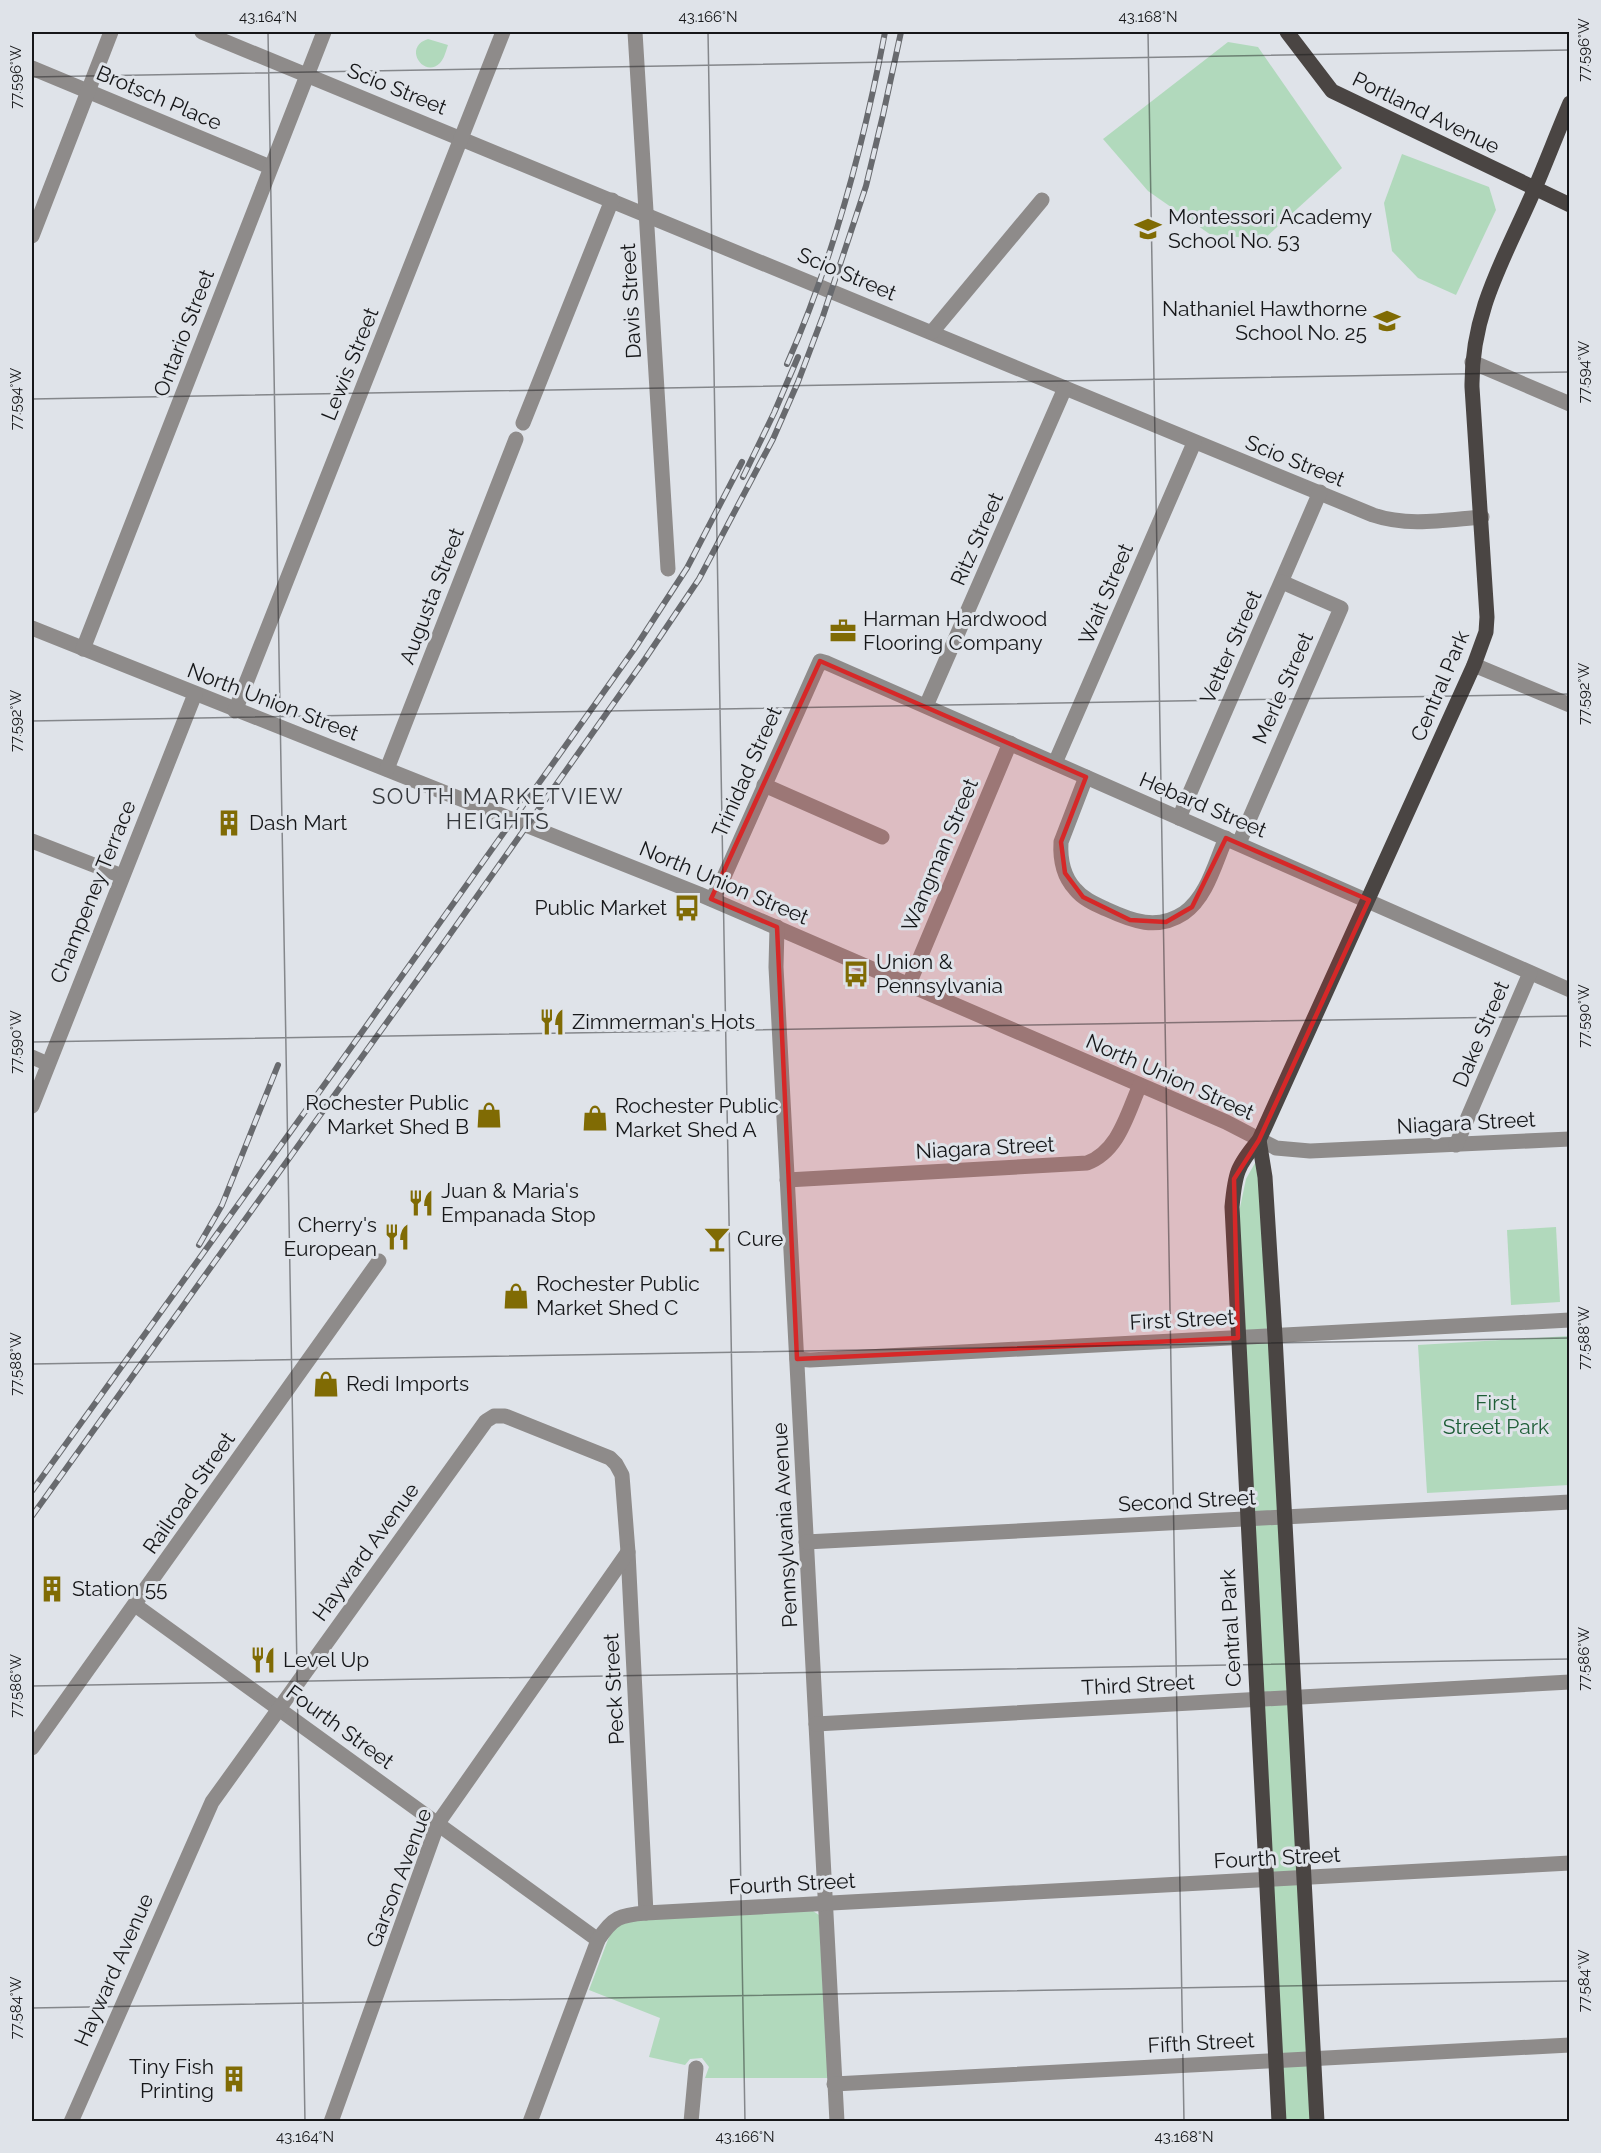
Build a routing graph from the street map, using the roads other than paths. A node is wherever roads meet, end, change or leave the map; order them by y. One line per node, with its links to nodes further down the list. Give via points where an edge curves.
1 (111, 32): 9 (street)
2 (202, 32): 8 (street, Scio Street)
3 (324, 32): 8 (street, Ontario Street)
4 (503, 32): 11 (street, Lewis Street)
5 (635, 32): 17 (street, Davis Street)
6 (1287, 32): 13 (main road, Portland Avenue, via 1332,91)
7 (32, 68): 9 (street, Brotsch Place)
8 (307, 75): 11 (street, Scio Street); 12 (street, Ontario Street)
9 (88, 91): 12 (street, Brotsch Place); 18 (street)
10 (1569, 103): 13 (main road, Central Park)
11 (461, 138): 14 (street, Scio Street); 37 (street, Lewis Street)
12 (270, 167): 31 (street, Ontario Street)
13 (1535, 188): 16 (main road, Portland Avenue); 20 (main road, Central Park, via 1484,304)
14 (612, 200): 17 (street, Scio Street); 23 (street)
15 (1042, 200): 19 (street)
16 (1569, 205)
17 (646, 214): 19 (street, Scio Street); 28 (street, Davis Street)
18 (32, 236)
19 (932, 332): 21 (street, Scio Street)
20 (1472, 362): 22 (street); 27 (main road, Central Park)
21 (1065, 388): 25 (street, Scio Street); 36 (street, Ritz Street)
22 (1569, 404)
23 (523, 423)
24 (516, 440): 40 (street, Augusta Street)
25 (1194, 443): 26 (street, Scio Street); 39 (street, Wait Street)
26 (1320, 492): 27 (street, Scio Street, via 1389,521); 29 (street, Vetter Street)
27 (1482, 517): 33 (main road, Central Park, via 1487,617)
28 (668, 569)
29 (1282, 582): 43 (street, Vetter Street); 46 (street, Merle Street, via 1341,608)
30 (32, 628): 31 (street, North Union Street)
31 (83, 649): 34 (street, North Union Street)
32 (820, 662): 36 (street, Hebard Street); 42 (street, Trinidad Street)
33 (1474, 665): 35 (street); 49 (main road, Central Park)
34 (195, 694): 37 (street, North Union Street); 47 (street, Champeney Terrace)
35 (1569, 705)
36 (926, 706): 38 (street, Hebard Street)
37 (236, 711): 40 (street, North Union Street)
38 (1010, 743): 39 (street, Hebard Street); 52 (street, Wangman Street)
39 (1055, 763): 41 (street, Hebard Street)
40 (387, 769): 48 (street, North Union Street)
41 (1086, 777): 43 (street, Hebard Street); 46 (street, via 1061,842 1065,873 1083,897 1130,920 1147,924 1166,922 1192,906)
42 (764, 785): 44 (street); 48 (street, Trinidad Street)
43 (1179, 818): 46 (street, Hebard Street)
44 (882, 837)
45 (32, 841): 47 (street)
46 (1232, 841): 49 (street, Hebard Street)
47 (122, 876): 55 (street, Champeney Terrace)
48 (711, 899): 50 (street, North Union Street)
49 (1369, 900): 51 (street, Hebard Street); 59 (main road, Central Park)
50 (777, 927): 52 (street, North Union Street); 61 (street, Pennsylvania Avenue)
51 (1530, 973): 53 (street, Hebard Street); 60 (street, Dake Street)
52 (909, 984): 56 (street, North Union Street)
53 (1569, 990)
54 (32, 1057): 55 (street)
55 (48, 1064): 57 (street, Champeney Terrace)
56 (1140, 1085): 59 (street, North Union Street); 61 (street, Niagara Street, via 1111,1147 1087,1163)
57 (32, 1106)
58 (1569, 1139): 60 (street, Niagara Street)
59 (1260, 1140): 60 (street, Niagara Street, via 1292,1150); 64 (main road, Central Park); 65 (main road, Central Park, via 1244,1158 1234,1179)
60 (1456, 1145)
61 (788, 1180): 66 (street, Pennsylvania Avenue)
62 (379, 1261): 73 (street, Railroad Street)
63 (1569, 1320): 64 (street, First Street)
64 (1275, 1336): 65 (street, First Street); 69 (main road, Central Park)
65 (1238, 1338): 66 (street, First Street); 70 (main road, Central Park)
66 (797, 1359): 71 (street, Pennsylvania Avenue)
67 (616, 1464): 72 (street, Peck Street, via 623,1482); 77 (street, Hayward Avenue, via 610,1458 505,1416 490,1417)
68 (1569, 1502): 69 (street, Second Street)
69 (1284, 1517): 70 (street, Second Street); 75 (main road, Central Park)
70 (1247, 1519): 71 (street, Second Street); 76 (main road, Central Park)
71 (806, 1542): 78 (street, Pennsylvania Avenue)
72 (628, 1552): 80 (street, Garson Avenue); 85 (street, Peck Street)
73 (135, 1605): 77 (street, Fourth Street); 79 (street, Railroad Street)
74 (1569, 1682): 75 (street, Third Street)
75 (1293, 1697): 76 (street, Third Street); 82 (main road, Central Park)
76 (1256, 1699): 78 (street, Third Street); 83 (main road, Central Park)
77 (279, 1710): 80 (street, Fourth Street); 92 (street, Hayward Avenue, via 207,1811)
78 (816, 1724): 84 (street, Pennsylvania Avenue)
79 (32, 1748)
80 (438, 1823): 86 (street, Fourth Street); 93 (street, Garson Avenue)
81 (1569, 1863): 82 (street, Fourth Street)
82 (1305, 1877): 83 (street, Fourth Street); 88 (main road, Central Park)
83 (1265, 1879): 84 (street, Fourth Street); 89 (main road, Central Park)
84 (826, 1903): 85 (street, Fourth Street); 91 (street, Pennsylvania Avenue)
85 (646, 1913): 86 (street, Fourth Street, via 619,1917)
86 (598, 1940): 94 (street)
87 (1569, 2045): 88 (street, Fifth Street)
88 (1314, 2058): 89 (street, Fifth Street); 98 (main road, Central Park)
89 (1275, 2060): 91 (street, Fifth Street); 97 (main road, Central Park)
90 (696, 2068): 95 (street)
91 (834, 2084): 96 (street, Pennsylvania Avenue)
92 (70, 2121)
93 (331, 2121)
94 (530, 2121)
95 (692, 2121)
96 (837, 2121)
97 (1279, 2121)
98 (1317, 2121)

